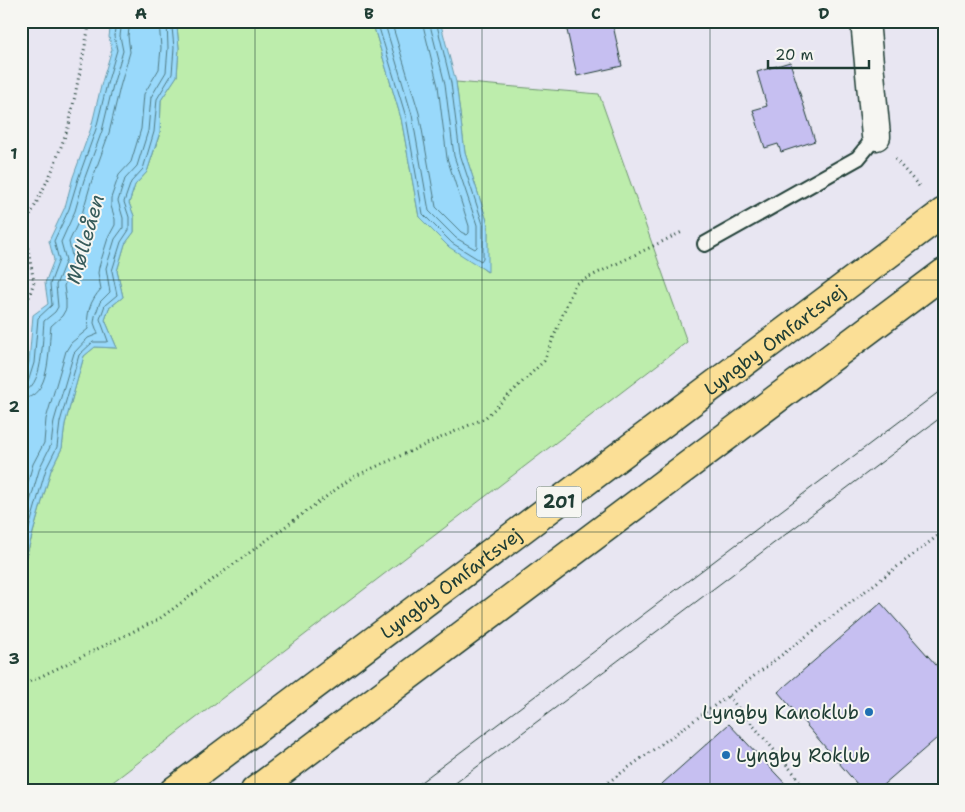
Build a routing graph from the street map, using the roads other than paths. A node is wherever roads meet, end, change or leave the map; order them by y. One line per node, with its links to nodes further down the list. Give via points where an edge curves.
1 (865, 21): 2 (street)
2 (876, 136): 4 (lane, via 858,158)
3 (944, 212): 6 (highway, Lyngby Omfartsvej / 201)
4 (705, 244)
5 (944, 273): 7 (highway, 201)
6 (174, 791)
7 (254, 791)

